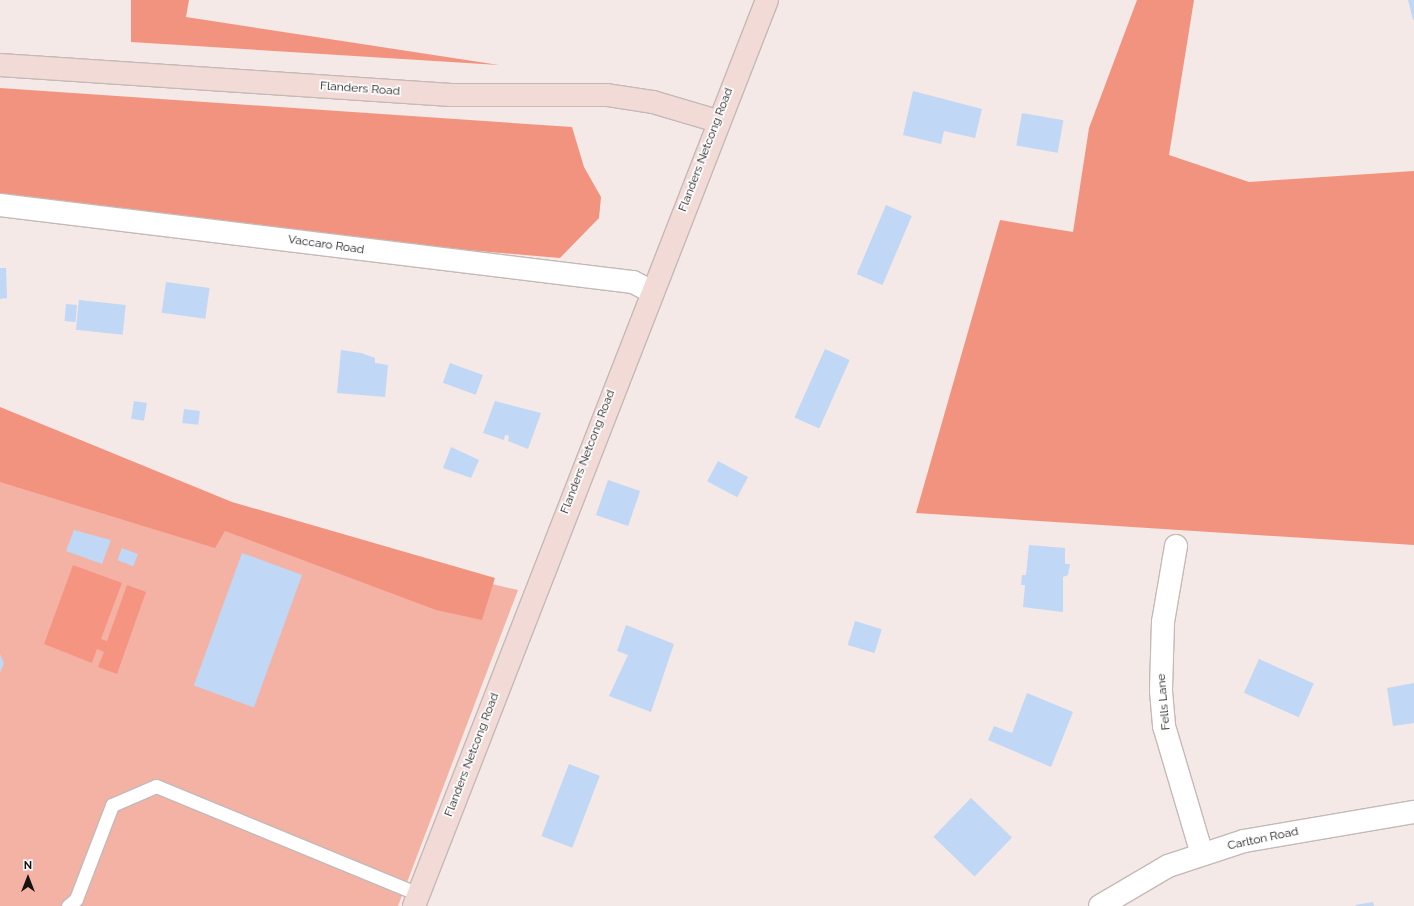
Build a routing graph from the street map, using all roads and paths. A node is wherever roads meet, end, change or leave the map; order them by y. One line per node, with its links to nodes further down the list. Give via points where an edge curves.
1 (767, 0): 3 (main road, Flanders Netcong Road)
2 (0, 65): 3 (main road, Flanders Road, via 451,95 607,95 653,102)
3 (716, 121): 5 (main road, Flanders Netcong Road)
4 (0, 205): 5 (street, Vaccaro Road, via 633,282)
5 (651, 291): 9 (main road, Flanders Netcong Road)
6 (1176, 546): 8 (street, Fells Lane, via 1163,622 1161,692 1164,726)
7 (1414, 812): 8 (street, Carlton Road, via 1244,841)
8 (1202, 854): 11 (street, Carlton Road, via 1168,866)
9 (416, 900): 10 (lane, via 156,786 112,805 76,898)
10 (68, 906)
11 (1100, 906)

